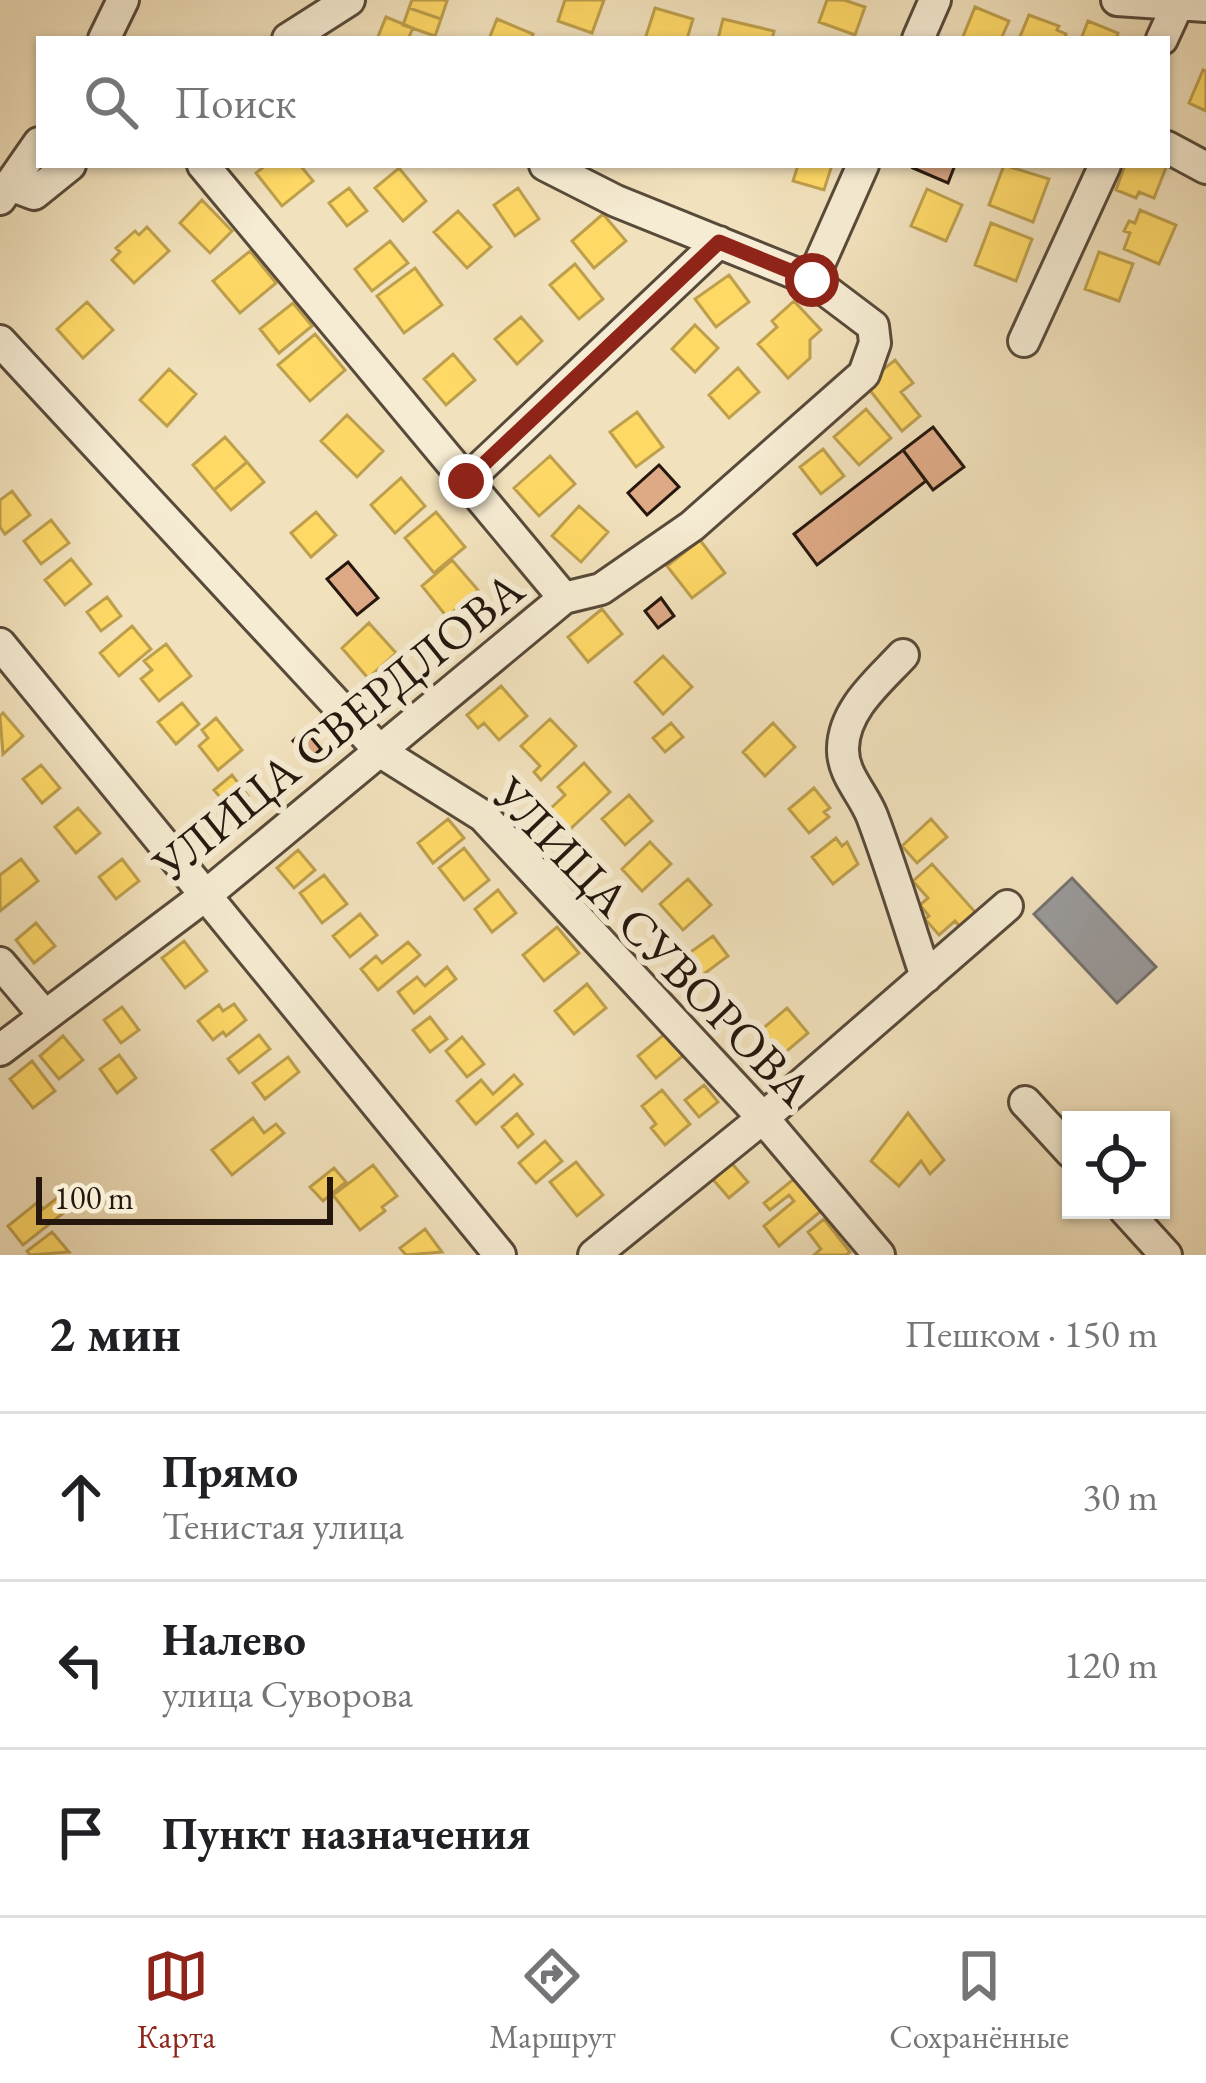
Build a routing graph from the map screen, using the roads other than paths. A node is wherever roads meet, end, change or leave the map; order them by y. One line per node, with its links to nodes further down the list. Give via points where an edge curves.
1 (124, 0): 6 (street)
2 (349, 0): 7 (street)
3 (935, 0): 8 (street)
4 (1117, 0): 5 (street)
5 (1192, 6): 9 (street)
6 (106, 36)
7 (294, 36)
8 (919, 36)
9 (1165, 36)
10 (36, 146): 18 (street)
11 (1170, 149): 17 (street)
12 (66, 168): 18 (street, via 34,194)
13 (205, 168): 23 (street)
14 (551, 168): 19 (street)
15 (862, 168): 20 (street)
16 (1104, 168): 22 (street)
17 (1206, 168)
18 (5, 192)
19 (719, 242): 20 (street); 23 (street)
20 (812, 280): 24 (street, УЛИЦА СВЕРДЛОВА, via 873,326 864,374 692,526 601,589)
21 (0, 340): 27 (street, УЛИЦА СУВОРОВА)
22 (1024, 341)
23 (466, 481): 24 (street)
24 (564, 598): 27 (street, УЛИЦА СВЕРДЛОВА)
25 (0, 644): 28 (street)
26 (903, 655): 31 (street, via 860,703 843,748)
27 (381, 752): 28 (street, УЛИЦА СВЕРДЛОВА); 35 (street, УЛИЦА СУВОРОВА, via 483,816)
28 (206, 895): 32 (street, УЛИЦА СВЕРДЛОВА); 38 (street)
29 (1007, 906): 31 (street)
30 (0, 963): 32 (street)
31 (926, 977): 35 (street)
32 (45, 1016): 33 (street, УЛИЦА СВЕРДЛОВА)
33 (0, 1050)
34 (1025, 1102): 36 (street)
35 (763, 1118): 39 (street); 40 (street, УЛИЦА СУВОРОВА)
36 (1062, 1142)
37 (1133, 1219): 41 (street)
38 (500, 1255)
39 (594, 1255)
40 (879, 1255)
41 (1166, 1255)

